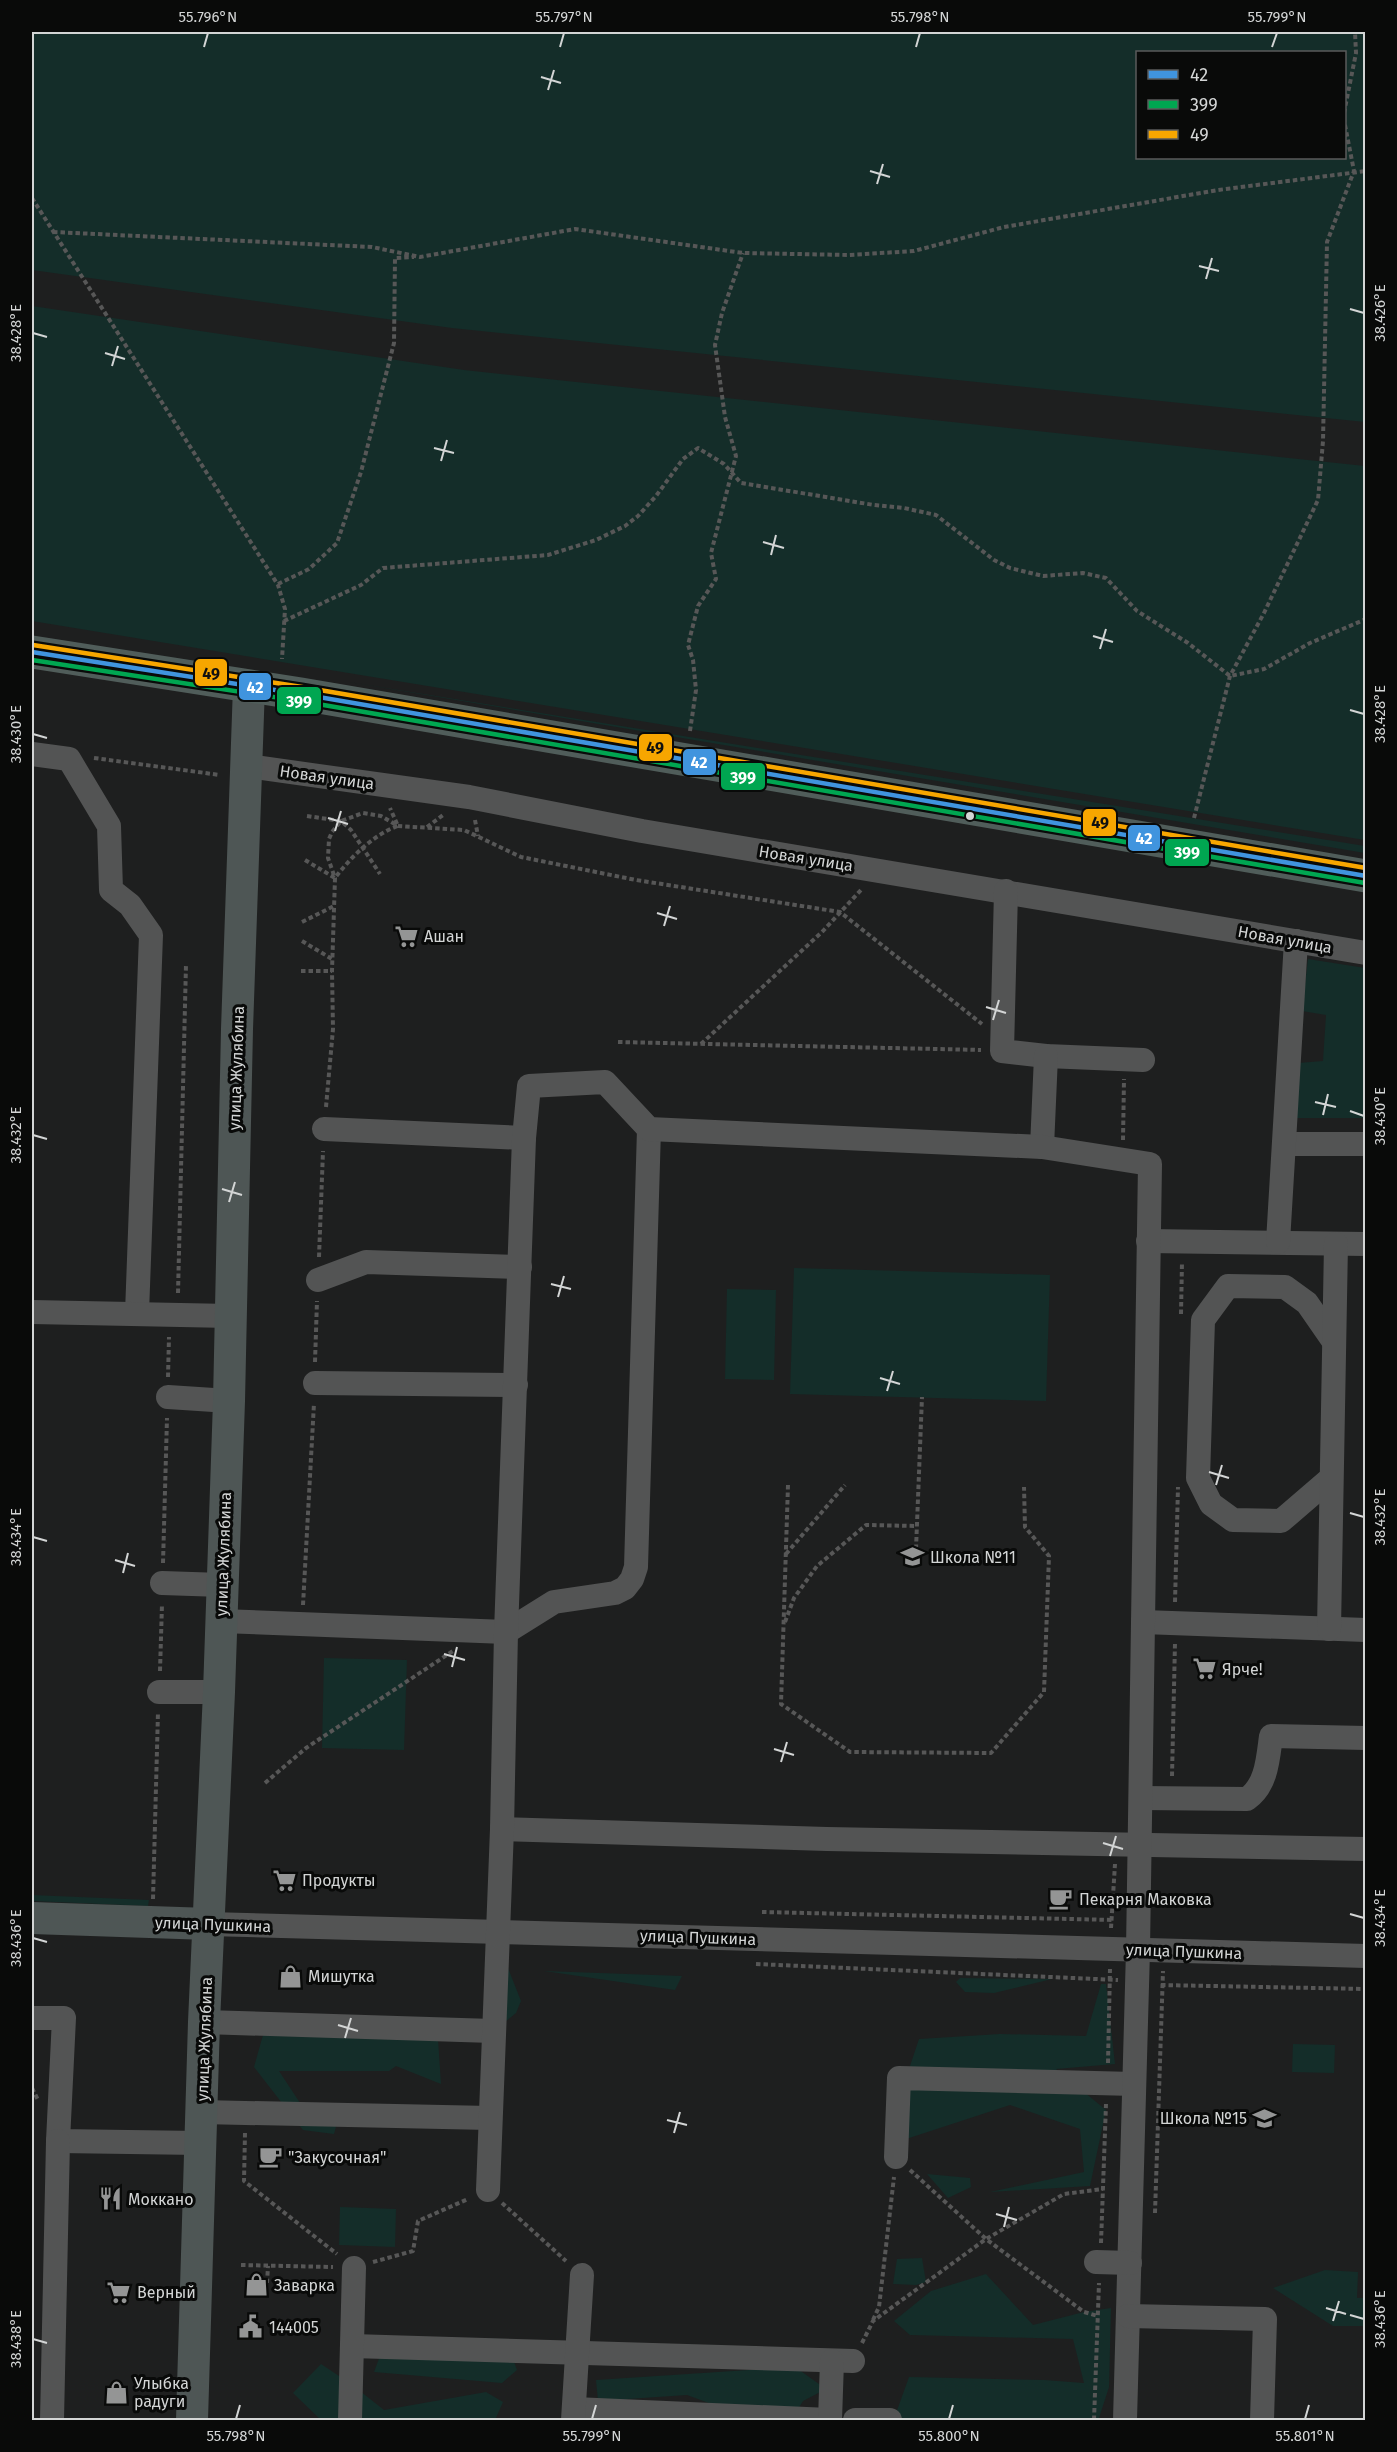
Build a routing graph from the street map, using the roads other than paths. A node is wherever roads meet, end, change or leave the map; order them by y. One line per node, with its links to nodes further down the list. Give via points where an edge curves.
1 (32, 652): 2 (highway)
2 (249, 686): 4 (main road, улица Жулябина); 5 (highway)
3 (32, 753): 24 (street, via 69,759 109,826 111,890 130,905 151,935)
4 (247, 772): 6 (street, Новая улица, via 469,797 642,831); 25 (main road, улица Жулябина)
5 (1365, 876)
6 (1006, 891): 7 (street, Новая улица); 9 (street, via 1002,1051)
7 (1296, 941): 8 (street, Новая улица); 14 (street)
8 (1365, 953)
9 (1046, 1056): 10 (street); 16 (street)
10 (1134, 1060)
11 (324, 1129): 13 (street)
12 (649, 1129): 13 (street, via 605,1082 529,1086); 16 (street); 38 (street, via 636,1567 625,1588 615,1593 554,1602)
13 (524, 1138): 21 (street)
14 (1284, 1144): 15 (street); 18 (street)
15 (1365, 1144)
16 (1042, 1147): 17 (street, via 1150,1164)
17 (1148, 1241): 18 (street); 35 (street)
18 (1278, 1242): 19 (street)
19 (1336, 1244): 20 (street); 26 (street)
20 (1365, 1244)
21 (520, 1267): 22 (street, via 366,1262); 28 (street)
22 (318, 1280)
23 (32, 1312): 24 (street)
24 (137, 1313): 25 (street)
25 (230, 1316): 30 (main road, улица Жулябина)
26 (1334, 1342): 31 (street); 31 (street, via 1307,1303 1285,1287 1228,1286 1203,1320 1198,1478 1210,1504 1233,1520 1281,1521)
27 (315, 1383): 28 (street)
28 (516, 1385): 38 (street)
29 (168, 1397): 30 (street)
30 (228, 1401): 33 (main road, улица Жулябина)
31 (1331, 1478): 36 (street)
32 (162, 1583): 33 (street)
33 (222, 1585): 34 (main road, улица Жулябина)
34 (221, 1621): 38 (street); 40 (main road, улица Жулябина)
35 (1143, 1622): 36 (street); 42 (street)
36 (1329, 1629): 37 (street)
37 (1365, 1630)
38 (495, 1631): 43 (street)
39 (159, 1692): 40 (street)
40 (219, 1692): 47 (main road, улица Жулябина)
41 (1365, 1738): 42 (street, via 1271,1736 1263,1780 1258,1792 1248,1799)
42 (1141, 1798): 44 (street)
43 (502, 1829): 44 (street); 48 (street)
44 (1140, 1843): 45 (street); 49 (street)
45 (1365, 1849)
46 (32, 1918): 47 (main road, улица Пушкина)
47 (209, 1924): 48 (street, улица Пушкина); 52 (main road, улица Жулябина)
48 (497, 1932): 49 (street, улица Пушкина); 53 (street)
49 (1138, 1950): 50 (street, улица Пушкина); 54 (street)
50 (1365, 1956)
51 (32, 2018): 57 (street, via 64,2018)
52 (204, 2022): 53 (street); 56 (main road, улица Жулябина)
53 (493, 2031): 55 (street)
54 (1134, 2084): 58 (street, via 899,2078); 61 (street)
55 (490, 2118): 56 (street, via 245,2114); 59 (street)
56 (201, 2127): 57 (street); 69 (main road, улица Жулябина)
57 (58, 2141): 68 (street)
58 (896, 2157)
59 (488, 2190)
60 (1098, 2262): 61 (street)
61 (1130, 2263): 64 (street)
62 (354, 2268): 65 (street)
63 (582, 2275): 66 (street)
64 (1128, 2316): 74 (street); 75 (street, via 1265,2319)
65 (352, 2346): 66 (street); 70 (street)
66 (577, 2352): 67 (street); 71 (street, via 842,2361)
67 (573, 2415): 71 (street)
68 (52, 2421)
69 (192, 2421)
70 (350, 2421)
71 (830, 2421)
72 (855, 2421): 73 (street)
73 (890, 2421)
74 (1125, 2421)
75 (1262, 2421)

